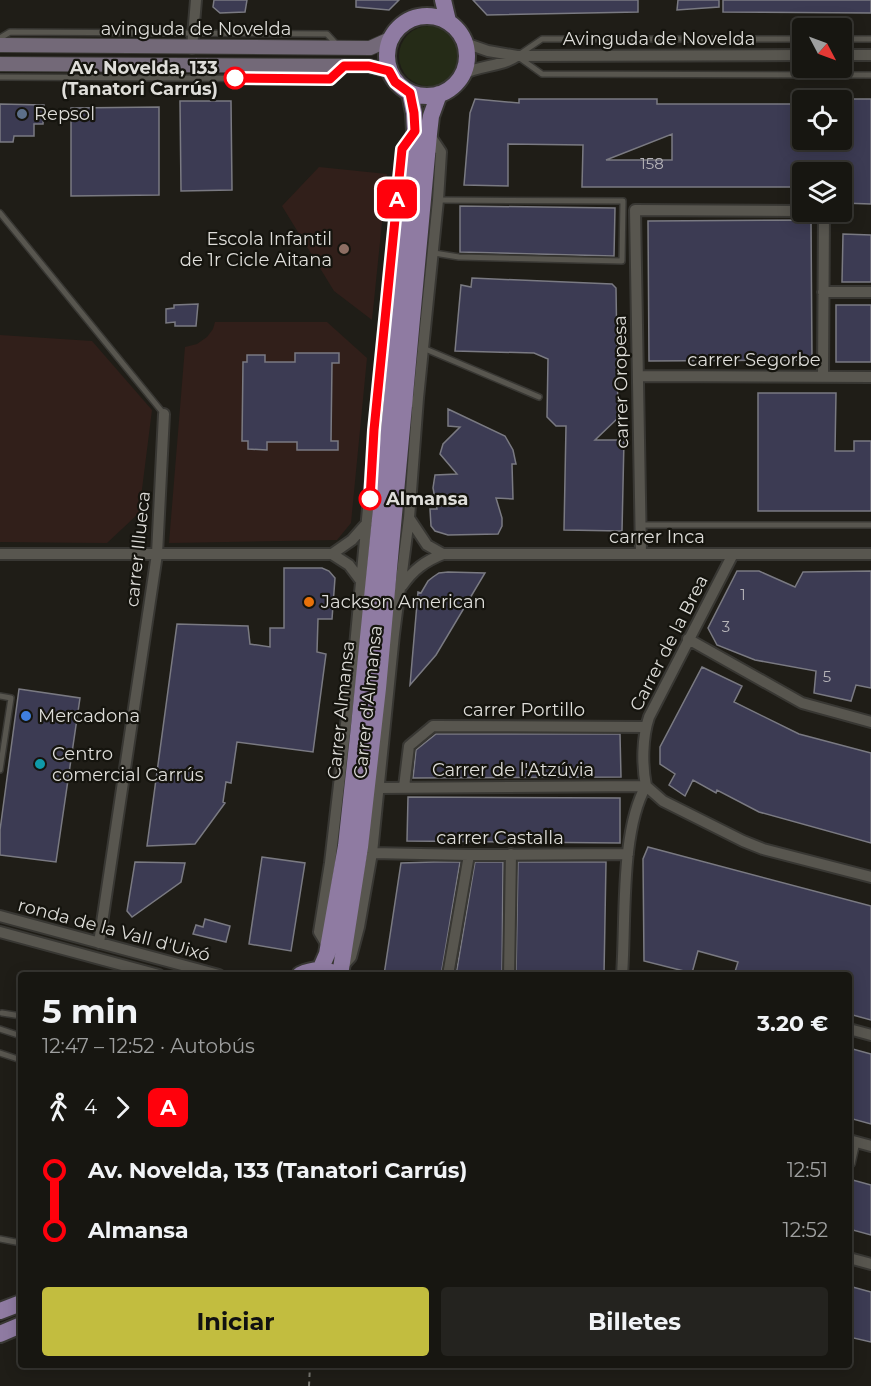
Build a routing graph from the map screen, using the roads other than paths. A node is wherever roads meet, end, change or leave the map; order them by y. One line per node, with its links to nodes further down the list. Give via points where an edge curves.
1 (196, 0): 6 (street)
2 (424, 0): 4 (main road)
3 (443, 0): 5 (main road)
4 (418, 16): 5 (main road); 8 (main road, via 403,23)
5 (448, 21): 12 (main road)
6 (194, 33): 7 (lane, via 10,32); 14 (lane, via 327,34); 15 (street)
7 (0, 38)
8 (390, 39): 14 (main road, avinguda de Novelda, via 370,48); 22 (main road, via 386,54)
9 (792, 39): 19 (lane, via 542,39)
10 (852, 39): 11 (lane)
11 (871, 39)
12 (465, 43): 19 (street, Avinguda de Novelda); 23 (main road)
13 (0, 45): 15 (main road, avinguda de Novelda)
14 (340, 47): 15 (main road, avinguda de Novelda)
15 (192, 48)
16 (792, 55): 19 (street, Avinguda de Novelda)
17 (852, 55): 18 (street)
18 (871, 55)
19 (516, 56): 23 (street, Avinguda de Novelda, via 509,62); 24 (lane, via 543,74)
20 (0, 64): 21 (main road, avinguda de Novelda)
21 (344, 66): 22 (main road, avinguda de Novelda); 25 (lane, via 330,79)
22 (389, 71): 26 (main road, via 395,82)
23 (463, 74): 27 (main road, via 454,86)
24 (871, 75)
25 (0, 77)
26 (410, 93): 27 (main road); 28 (main road, Carrer Almansa)
27 (439, 94): 28 (main road, Carrer d'Almansa)
28 (422, 133): 29 (street, Carrer d'Almansa, via 441,152); 42 (main road, Carrer Almansa); 44 (main road, Carrer d'Almansa); 45 (street, Carrer d'Almansa, via 402,149)
29 (438, 200): 33 (street, Carrer d'Almansa); 33 (lane, via 623,201 622,261 459,257)
30 (792, 211): 37 (street, carrer Oropesa, via 635,210)
31 (0, 213): 43 (lane, carrer Illueca)
32 (824, 222): 34 (street)
33 (433, 252): 36 (street, Carrer d'Almansa)
34 (823, 292): 35 (street); 38 (street)
35 (871, 292)
36 (423, 348): 40 (lane); 41 (street, Carrer d'Almansa)
37 (638, 376): 38 (street, carrer Segorbe); 48 (street, carrer Oropesa)
38 (823, 377): 39 (street, carrer Segorbe)
39 (871, 377)
40 (539, 397)
41 (418, 398): 44 (street, Carrer d'Almansa); 46 (street, Carrer d'Almansa)
42 (392, 400): 45 (street, Carrer d'Almansa); 75 (main road, Carrer Almansa, via 347,835)
43 (164, 414): 51 (street, carrer Illueca)
44 (402, 424): 81 (main road, Carrer d'Almansa, via 378,688 360,847)
45 (374, 430): 47 (street, Carrer d'Almansa)
46 (409, 518): 53 (street, via 427,545); 58 (street, Carrer d'Almansa)
47 (367, 523): 52 (street); 57 (street, Carrer d'Almansa)
48 (640, 525): 49 (lane); 54 (street, carrer Oropesa)
49 (871, 525)
50 (0, 554): 51 (street)
51 (157, 554): 52 (street); 74 (street, carrer Illueca)
52 (332, 554): 57 (street)
53 (443, 554): 54 (street, carrer Inca); 58 (street, via 427,560)
54 (641, 554): 55 (street, carrer Inca)
55 (733, 554): 56 (street, carrer Inca); 59 (street, Carrer de la Brea)
56 (871, 554)
57 (361, 581): 75 (street, Carrer d'Almansa, via 319,932)
58 (400, 589): 66 (street, Carrer d'Almansa)
59 (688, 639): 61 (street, via 802,703); 62 (street, Carrer de la Brea)
60 (0, 696): 63 (lane, via 11,698)
61 (871, 722)
62 (645, 727): 64 (street, Carrer de la Brea); 65 (street, carrer Portillo, via 433,726 410,746)
63 (0, 770)
64 (646, 786): 65 (street, Carrer de l'Atzúvia); 69 (street, Carrer de la Brea, via 639,800); 71 (street, via 663,801 743,841)
65 (404, 787): 66 (street, Carrer de l'Atzúvia)
66 (379, 788): 67 (street, Carrer d'Almansa)
67 (372, 853): 70 (street, carrer Castalla); 82 (street, Carrer d'Almansa, via 359,927 351,957)
68 (511, 854): 69 (street, carrer Castalla); 70 (street, carrer Castalla); 84 (street)
69 (628, 854): 85 (street, Carrer de la Brea)
70 (469, 855): 83 (street)
71 (871, 878)
72 (0, 916): 74 (street, ronda de la Vall d'Uixó)
73 (0, 932): 77 (street, ronda de la Vall d'Uixó)
74 (99, 943): 78 (street, ronda de la Vall d'Uixó)
75 (328, 948): 76 (main road, Carrer Almansa)
76 (320, 970): 79 (main road); 80 (main road)
77 (148, 972)
78 (208, 972)
79 (308, 972)
80 (333, 972)
81 (340, 972)
82 (341, 972)
83 (449, 972)
84 (509, 972)
85 (626, 972)
86 (2, 1013): 87 (lane)
87 (18, 1016)
88 (0, 1029): 90 (lane)
89 (852, 1030): 91 (street)
90 (18, 1035)
91 (871, 1035)
92 (0, 1053): 93 (lane)
93 (18, 1059)
94 (853, 1141): 95 (street); 96 (lane)
95 (871, 1146)
96 (852, 1164)
97 (0, 1239): 98 (lane)
98 (18, 1242)
99 (852, 1259): 100 (street)
100 (871, 1264)
101 (18, 1304): 102 (main road)
102 (0, 1311)
103 (18, 1326): 104 (main road)
104 (0, 1334)

